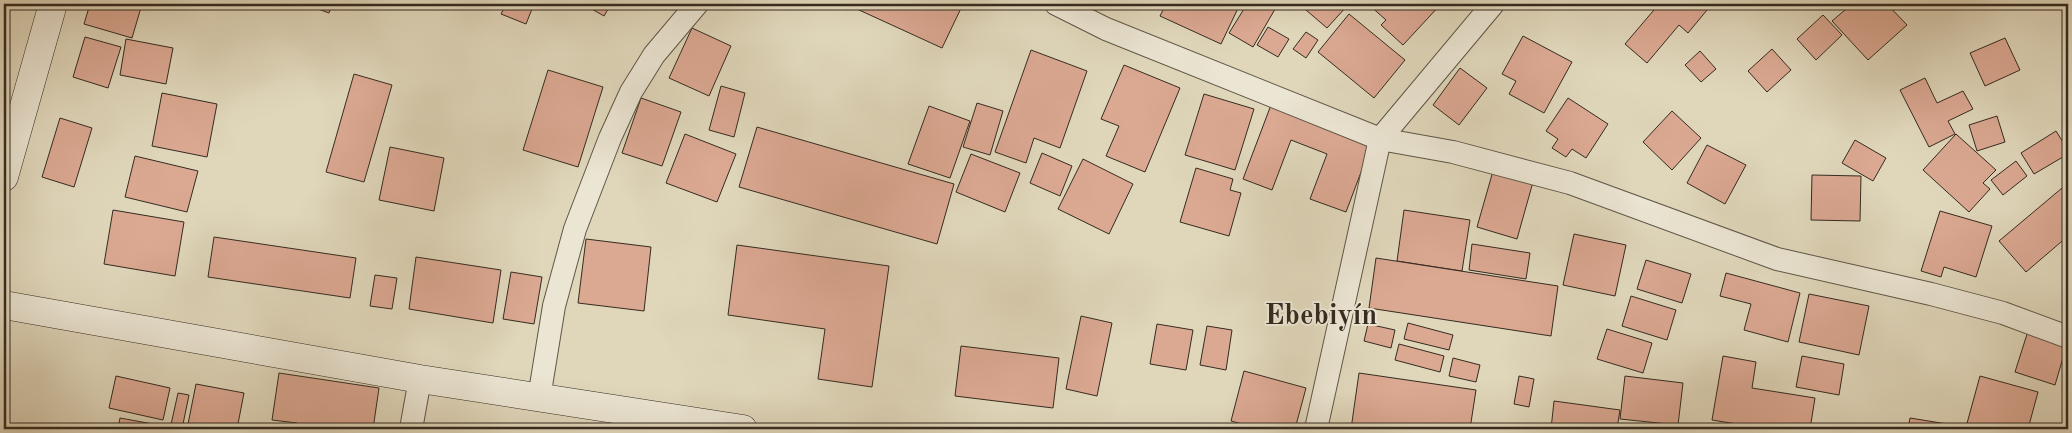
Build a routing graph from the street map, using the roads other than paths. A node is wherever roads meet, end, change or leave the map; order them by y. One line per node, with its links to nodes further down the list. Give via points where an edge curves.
1 (53, 4): 6 (street)
2 (697, 4): 10 (street, via 654,55 631,92 610,138 574,229 554,306)
3 (1056, 4): 5 (street, via 1106,29)
4 (1493, 4): 5 (street)
5 (1380, 139): 8 (street, via 1454,152 1570,183 1777,259 2003,313); 13 (street)
6 (4, 177)
7 (4, 305): 9 (street)
8 (2068, 337)
9 (420, 379): 10 (street); 11 (street)
10 (539, 398): 12 (street)
11 (411, 429)
12 (743, 429)
13 (1316, 429)

